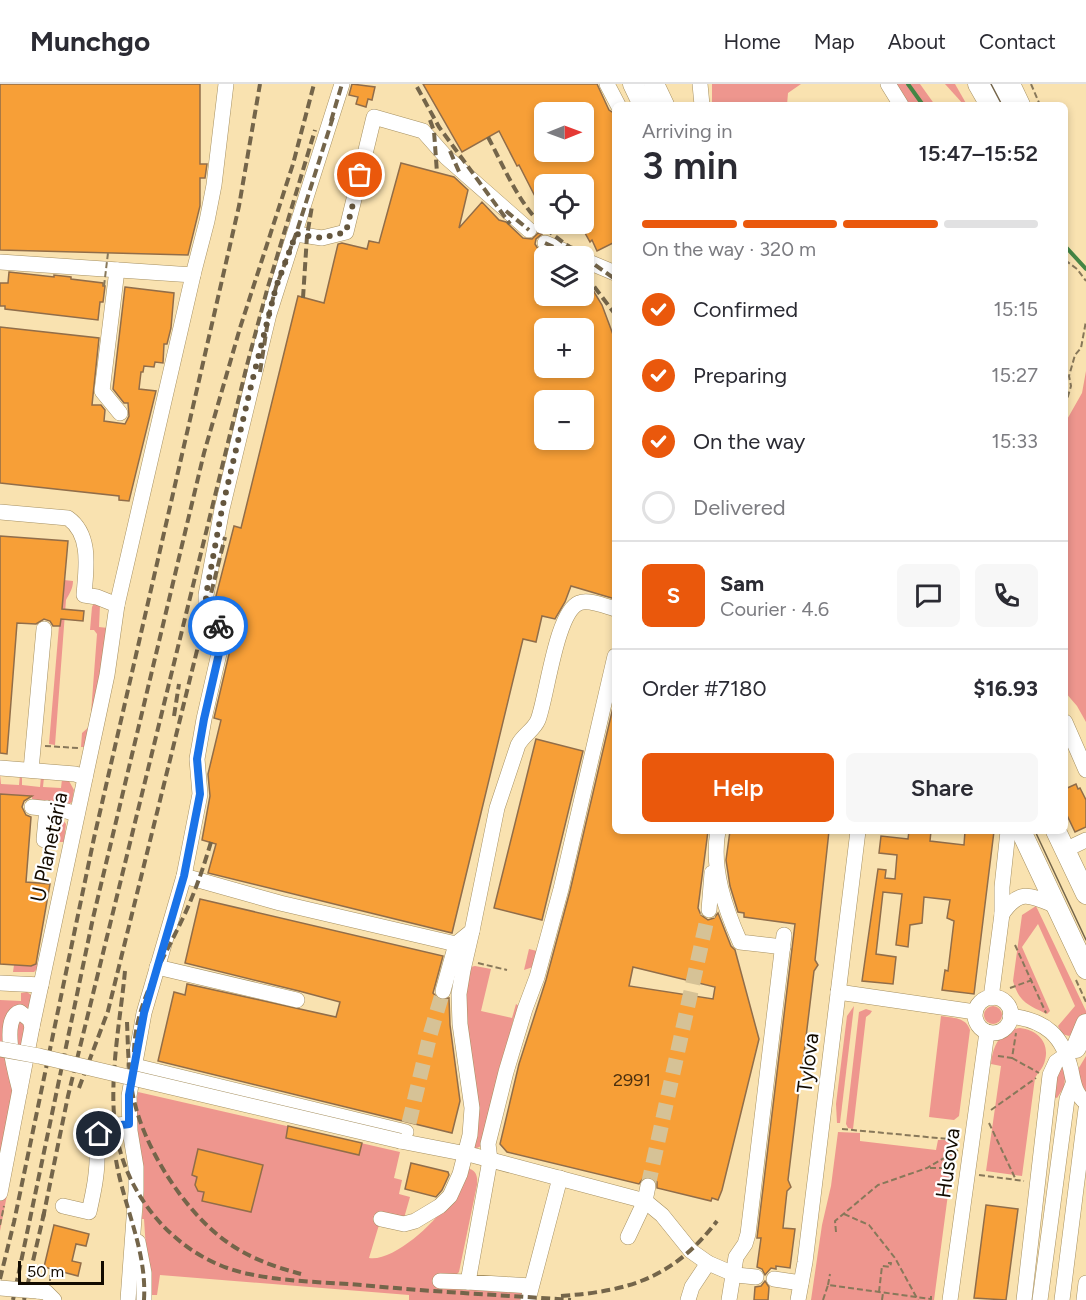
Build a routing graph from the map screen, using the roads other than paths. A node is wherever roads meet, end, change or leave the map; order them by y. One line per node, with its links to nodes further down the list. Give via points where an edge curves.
1 (226, 84): 27 (street, U Planetária, via 214,185)
2 (342, 84): 20 (street)
3 (607, 84): 11 (street)
4 (633, 84): 12 (main road)
5 (654, 84): 13 (main road)
6 (700, 84): 14 (street)
7 (888, 84): 15 (street)
8 (978, 84): 16 (main road)
9 (995, 84): 17 (street)
10 (1010, 84): 18 (main road)
11 (616, 102)
12 (642, 102)
13 (663, 102)
14 (702, 102)
15 (899, 102)
16 (988, 102)
17 (1004, 102)
18 (1019, 102)
19 (529, 230): 20 (street, via 446,157 423,131 374,117 346,232 322,238)
20 (296, 234): 49 (street, via 269,314 222,509 206,595 206,614 223,636 197,759 200,794)
21 (545, 243): 22 (street)
22 (552, 246)
23 (0, 262): 25 (street)
24 (594, 264): 26 (street)
25 (117, 270): 27 (street); 28 (street, via 102,391)
26 (612, 272)
27 (193, 275): 30 (street, U Planetária)
28 (120, 413)
29 (0, 512): 30 (street, via 68,518 76,523 83,534 84,595)
30 (117, 604): 38 (street, U Planetária, via 107,675)
31 (612, 608): 54 (street, via 585,602 569,612 552,660 538,720 518,745 497,808)
32 (44, 629): 36 (street)
33 (612, 669): 81 (street, via 561,889 488,1144)
34 (1068, 729): 37 (street)
35 (0, 768): 36 (street)
36 (31, 770): 38 (street)
37 (1086, 770)
38 (85, 777): 39 (street, U Planetária)
39 (77, 814): 45 (street, via 39,807); 60 (street, U Planetária)
40 (718, 834): 47 (street)
41 (858, 834): 63 (street, Tylova)
42 (1008, 834): 53 (street)
43 (1022, 834): 51 (main road)
44 (1057, 834): 48 (main road)
45 (44, 840)
46 (1086, 840): 48 (street)
47 (716, 849): 52 (street); 90 (street, via 724,903 740,942 784,941 748,1234)
48 (1065, 850): 50 (main road)
49 (184, 876): 55 (street); 57 (street)
50 (1086, 894)
51 (1056, 906): 53 (street, via 1019,896); 56 (main road)
52 (709, 910)
53 (1002, 914): 64 (street)
54 (472, 932): 55 (street); 80 (street, via 459,994 472,1107)
55 (456, 944): 62 (street)
56 (1075, 946): 58 (main road); 61 (main road)
57 (157, 967): 65 (street); 73 (street)
58 (1086, 969)
59 (0, 983): 60 (street)
60 (41, 985): 69 (street, U Planetária)
61 (1086, 985)
62 (443, 991)
63 (838, 992): 66 (street); 95 (street, Tylova)
64 (991, 998): 66 (street, via 981,1002); 67 (street, via 1007,1005)
65 (297, 1000)
66 (975, 1012): 70 (street, via 979,1026)
67 (1010, 1016): 70 (street, via 1002,1030); 71 (street, via 1045,1027)
68 (1086, 1024): 71 (main road)
69 (32, 1027): 75 (street, U Planetária); 75 (street, via 20,1012 8,1018 5,1028 9,1064)
70 (987, 1032): 105 (street, Husova)
71 (1076, 1048): 74 (street); 106 (street, via 1056,1062 1050,1075)
72 (0, 1049): 79 (street, bridge)
73 (135, 1066): 78 (street); 79 (street)
74 (1073, 1084): 76 (street); 107 (street, via 1067,1099)
75 (20, 1091): 83 (street, U Planetária)
76 (1086, 1103)
77 (1086, 1109): 108 (street)
78 (129, 1124): 85 (street, via 109,1127 99,1134 98,1170 89,1212); 87 (street, via 136,1167)
79 (405, 1134): 80 (street)
80 (465, 1154): 81 (street); 86 (street, via 450,1196 440,1206 404,1224)
81 (490, 1160): 82 (street); 94 (street)
82 (560, 1178): 84 (street); 98 (street)
83 (0, 1193)
84 (646, 1193): 88 (street); 89 (street, via 691,1251)
85 (63, 1206)
86 (381, 1219)
87 (135, 1230): 101 (street); 102 (street, via 144,1273)
88 (628, 1237)
89 (708, 1263): 90 (street); 103 (street)
90 (732, 1273): 91 (street); 99 (street)
91 (756, 1277)
92 (774, 1279): 95 (street)
93 (440, 1281): 94 (street)
94 (468, 1282): 98 (street)
95 (801, 1283): 104 (street, Tylova)
96 (1086, 1283): 109 (street)
97 (0, 1288): 100 (street, bridge, via 46,1292)
98 (529, 1293)
99 (730, 1299)
100 (54, 1300)
101 (128, 1300)
102 (144, 1300)
103 (688, 1300)
104 (798, 1300)
105 (950, 1300)
106 (1024, 1300)
107 (1040, 1300)
108 (1062, 1300)
109 (1084, 1300)

